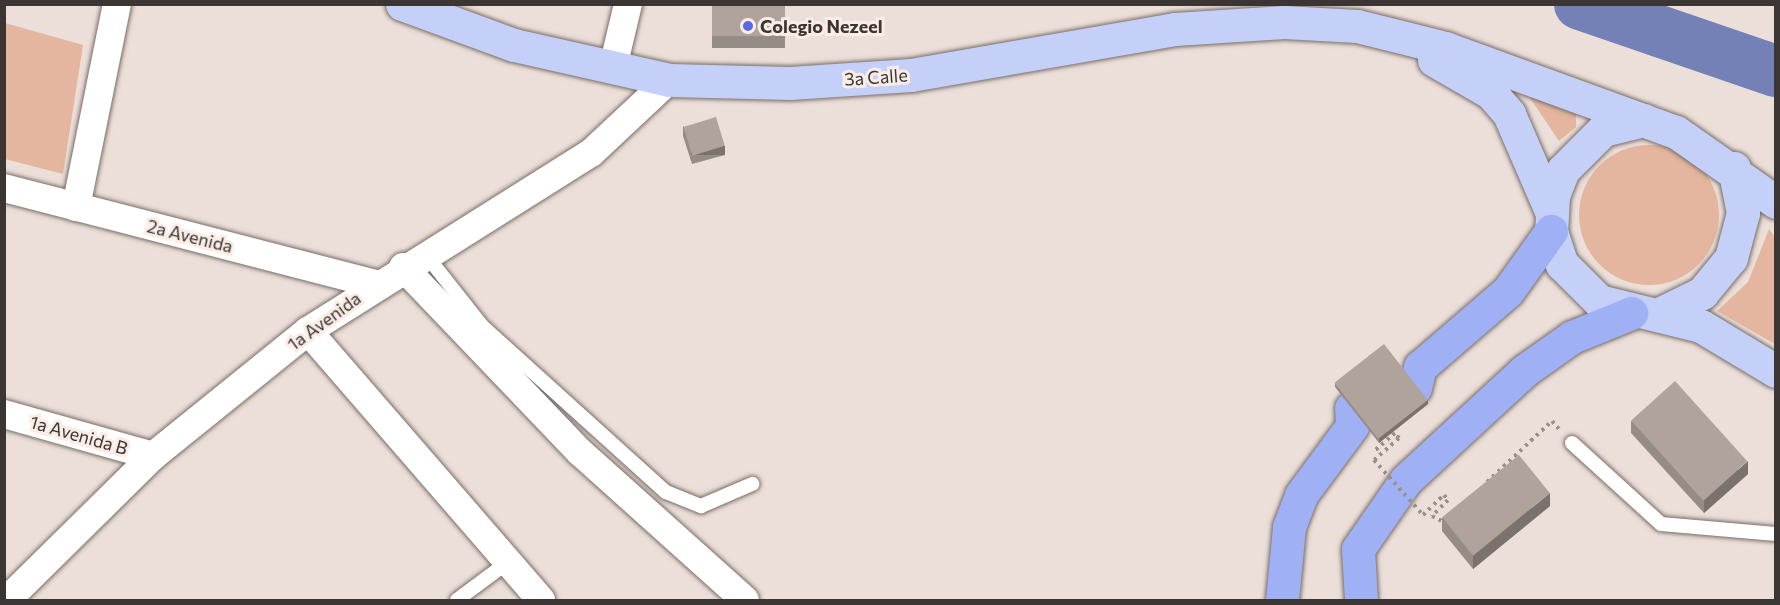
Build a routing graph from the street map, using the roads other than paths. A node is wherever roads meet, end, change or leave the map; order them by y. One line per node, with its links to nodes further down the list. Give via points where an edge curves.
1 (117, 4): 11 (street)
2 (402, 4): 5 (main road, 3a Calle, via 514,45)
3 (628, 4): 5 (street)
4 (1357, 26): 6 (main road, 3a Calle, via 1284,22 1175,29 911,75 790,83); 7 (main road, via 1445,48); 12 (main road, via 1422,54 1491,93 1522,136)
5 (613, 67): 6 (main road, 3a Calle)
6 (669, 80): 13 (street, 1a Avenida, via 591,153)
7 (1644, 120): 8 (main road); 12 (main road, via 1616,125 1580,147 1557,183)
8 (1734, 168): 10 (main road); 15 (main road, via 1743,213 1731,258 1702,293)
9 (4, 188): 11 (street, 2a Avenida)
10 (1776, 202)
11 (76, 207): 14 (street, 2a Avenida)
12 (1551, 221): 15 (main road, via 1572,278 1599,301); 18 (highway, via 1508,291)
13 (414, 260): 14 (street, 1a Avenida); 23 (lane, via 482,327 666,492 701,506); 29 (street, via 581,453)
14 (376, 284): 16 (street, 1a Avenida)
15 (1646, 313): 17 (main road, via 1730,339); 31 (highway, via 1572,337 1524,370 1406,480 1358,549)
16 (308, 331): 22 (street, 1a Avenida); 25 (street)
17 (1776, 371)
18 (1412, 374)
19 (4, 414): 22 (street, 1a Avenida B)
20 (1361, 428): 30 (highway, via 1301,495 1282,556)
21 (1572, 443): 24 (lane, via 1661,524)
22 (153, 456): 26 (street, 1a Avenida)
23 (753, 484)
24 (1776, 534)
25 (508, 562): 27 (lane); 28 (street)
26 (7, 600)
27 (457, 600)
28 (541, 600)
29 (745, 600)
30 (1282, 600)
31 (1361, 600)

